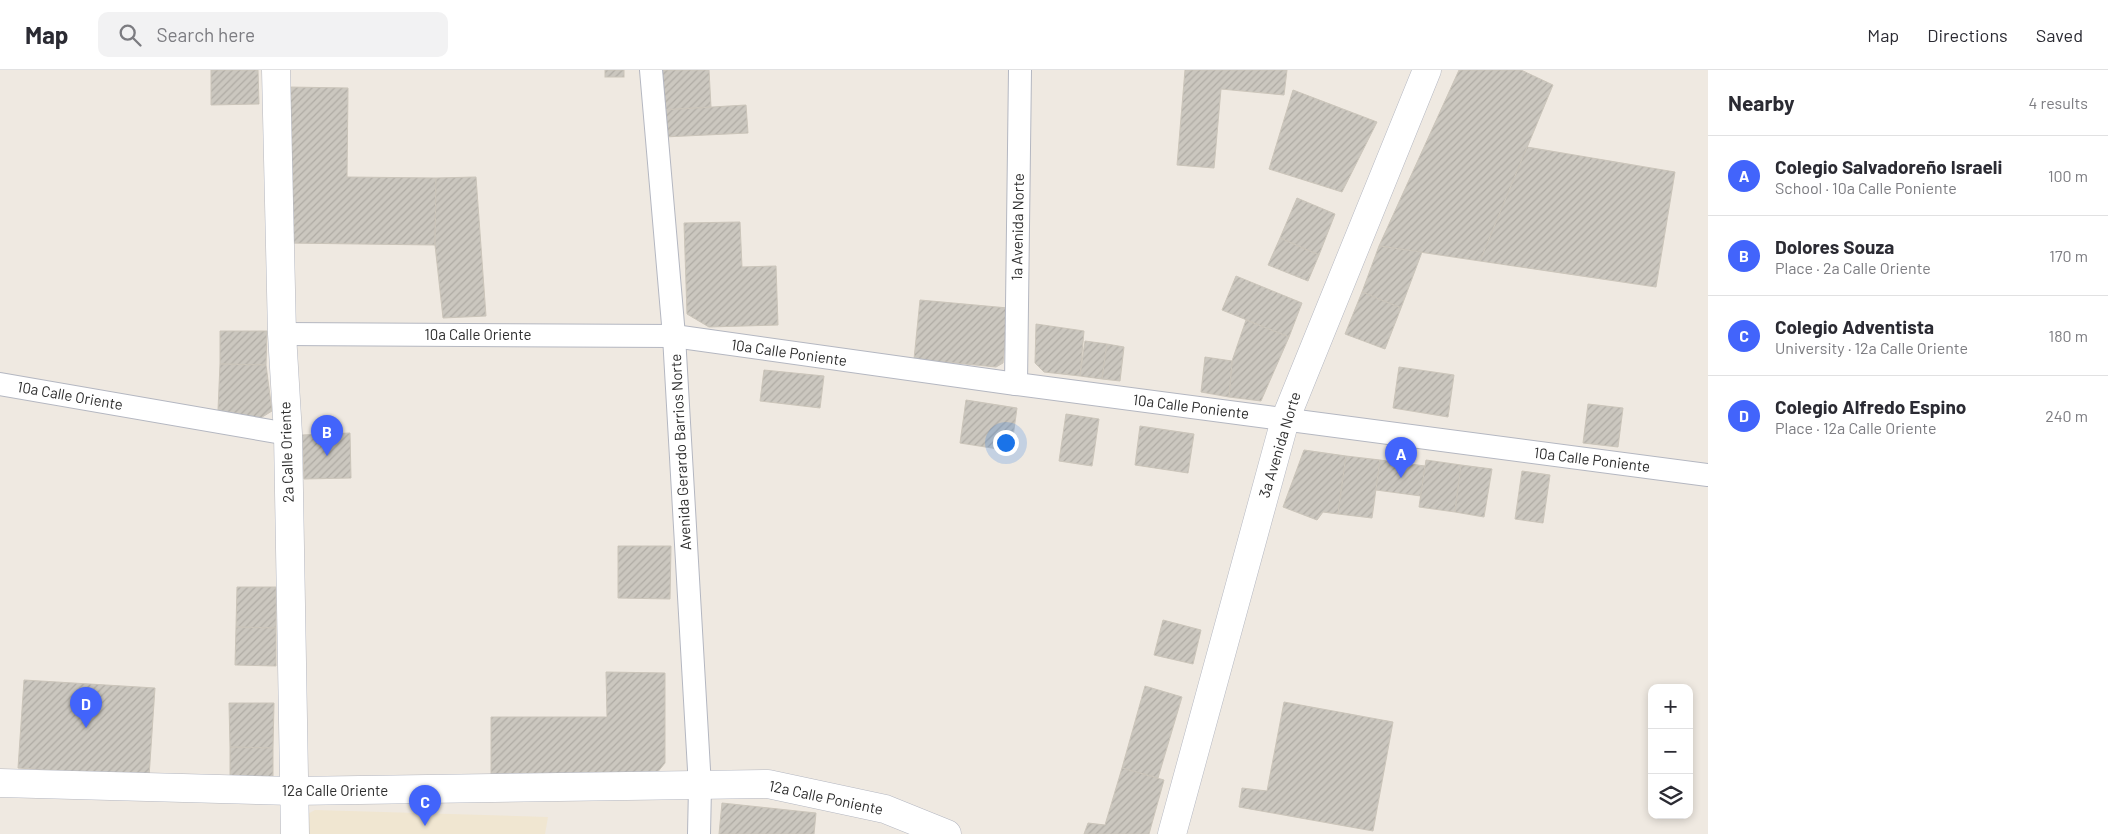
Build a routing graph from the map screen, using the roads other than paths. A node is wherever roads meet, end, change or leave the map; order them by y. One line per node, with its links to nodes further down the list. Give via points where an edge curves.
1 (276, 70): 5 (street, 2a Calle Oriente)
2 (651, 70): 6 (street, Avenida Gerardo Barrios Norte)
3 (1020, 70): 8 (street, 1a Avenida Norte)
4 (1427, 70): 9 (street, 3a Avenida Norte)
5 (282, 334): 6 (street, 10a Calle Oriente); 10 (street, 2a Calle Oriente)
6 (674, 336): 8 (street, 10a Calle Poniente); 13 (street, Avenida Gerardo Barrios Norte)
7 (0, 384): 10 (street, 10a Calle Oriente)
8 (1016, 384): 9 (street, 10a Calle Poniente)
9 (1285, 420): 11 (street, 10a Calle Poniente); 18 (street, 3a Avenida Norte)
10 (288, 434): 14 (street, 2a Calle Oriente)
11 (1708, 475)
12 (0, 783): 14 (street, 12a Calle Oriente)
13 (700, 786): 14 (street, 12a Calle Oriente); 16 (street, Avenida Gerardo Barrios Norte); 17 (street, 12a Calle Poniente, via 768,784 885,810)
14 (294, 792): 15 (street, 2a Calle Oriente)
15 (295, 834)
16 (699, 834)
17 (947, 834)
18 (1172, 834)

